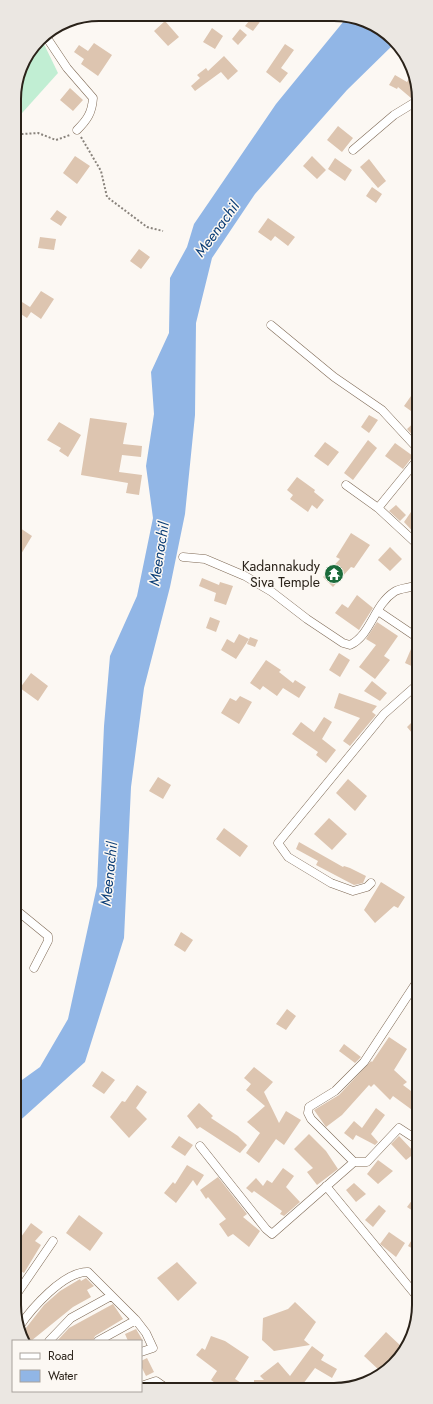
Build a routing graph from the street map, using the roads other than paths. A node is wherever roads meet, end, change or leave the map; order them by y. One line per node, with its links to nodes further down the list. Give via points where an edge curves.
1 (48, 40): 3 (street, via 67,68 93,98 88,118)
2 (412, 104): 4 (street, via 394,115)
3 (77, 130)
4 (353, 150)
5 (271, 325): 6 (street, via 334,377 382,410)
6 (412, 442)
7 (412, 466): 9 (street)
8 (346, 485): 9 (street)
9 (378, 508): 10 (street)
10 (412, 539)
11 (184, 557): 13 (street, via 205,559 246,576 307,619 350,645 358,641)
12 (412, 586): 13 (street, via 394,591)
13 (378, 611): 14 (street)
14 (412, 634)
15 (412, 689): 16 (street, via 384,714 278,843 288,857 331,883 353,891 367,887)
16 (371, 883)
17 (21, 914): 18 (street, via 48,936 48,941)
18 (34, 968)
19 (412, 989): 22 (street, via 364,1062 335,1091 309,1107 310,1119)
20 (412, 1136): 22 (street, via 399,1128 367,1162)
21 (200, 1146): 23 (street, via 272,1234)
22 (354, 1162): 23 (street)
23 (326, 1186): 26 (street)
24 (53, 1241): 25 (street)
25 (21, 1288)
26 (412, 1291)
27 (111, 1296): 28 (street); 29 (street, via 88,1272 82,1272 62,1282 34,1307); 30 (street, via 71,1318)
28 (136, 1320): 31 (street); 32 (street, via 153,1348)
29 (23, 1321)
30 (50, 1340)
31 (100, 1340)
32 (142, 1352)

